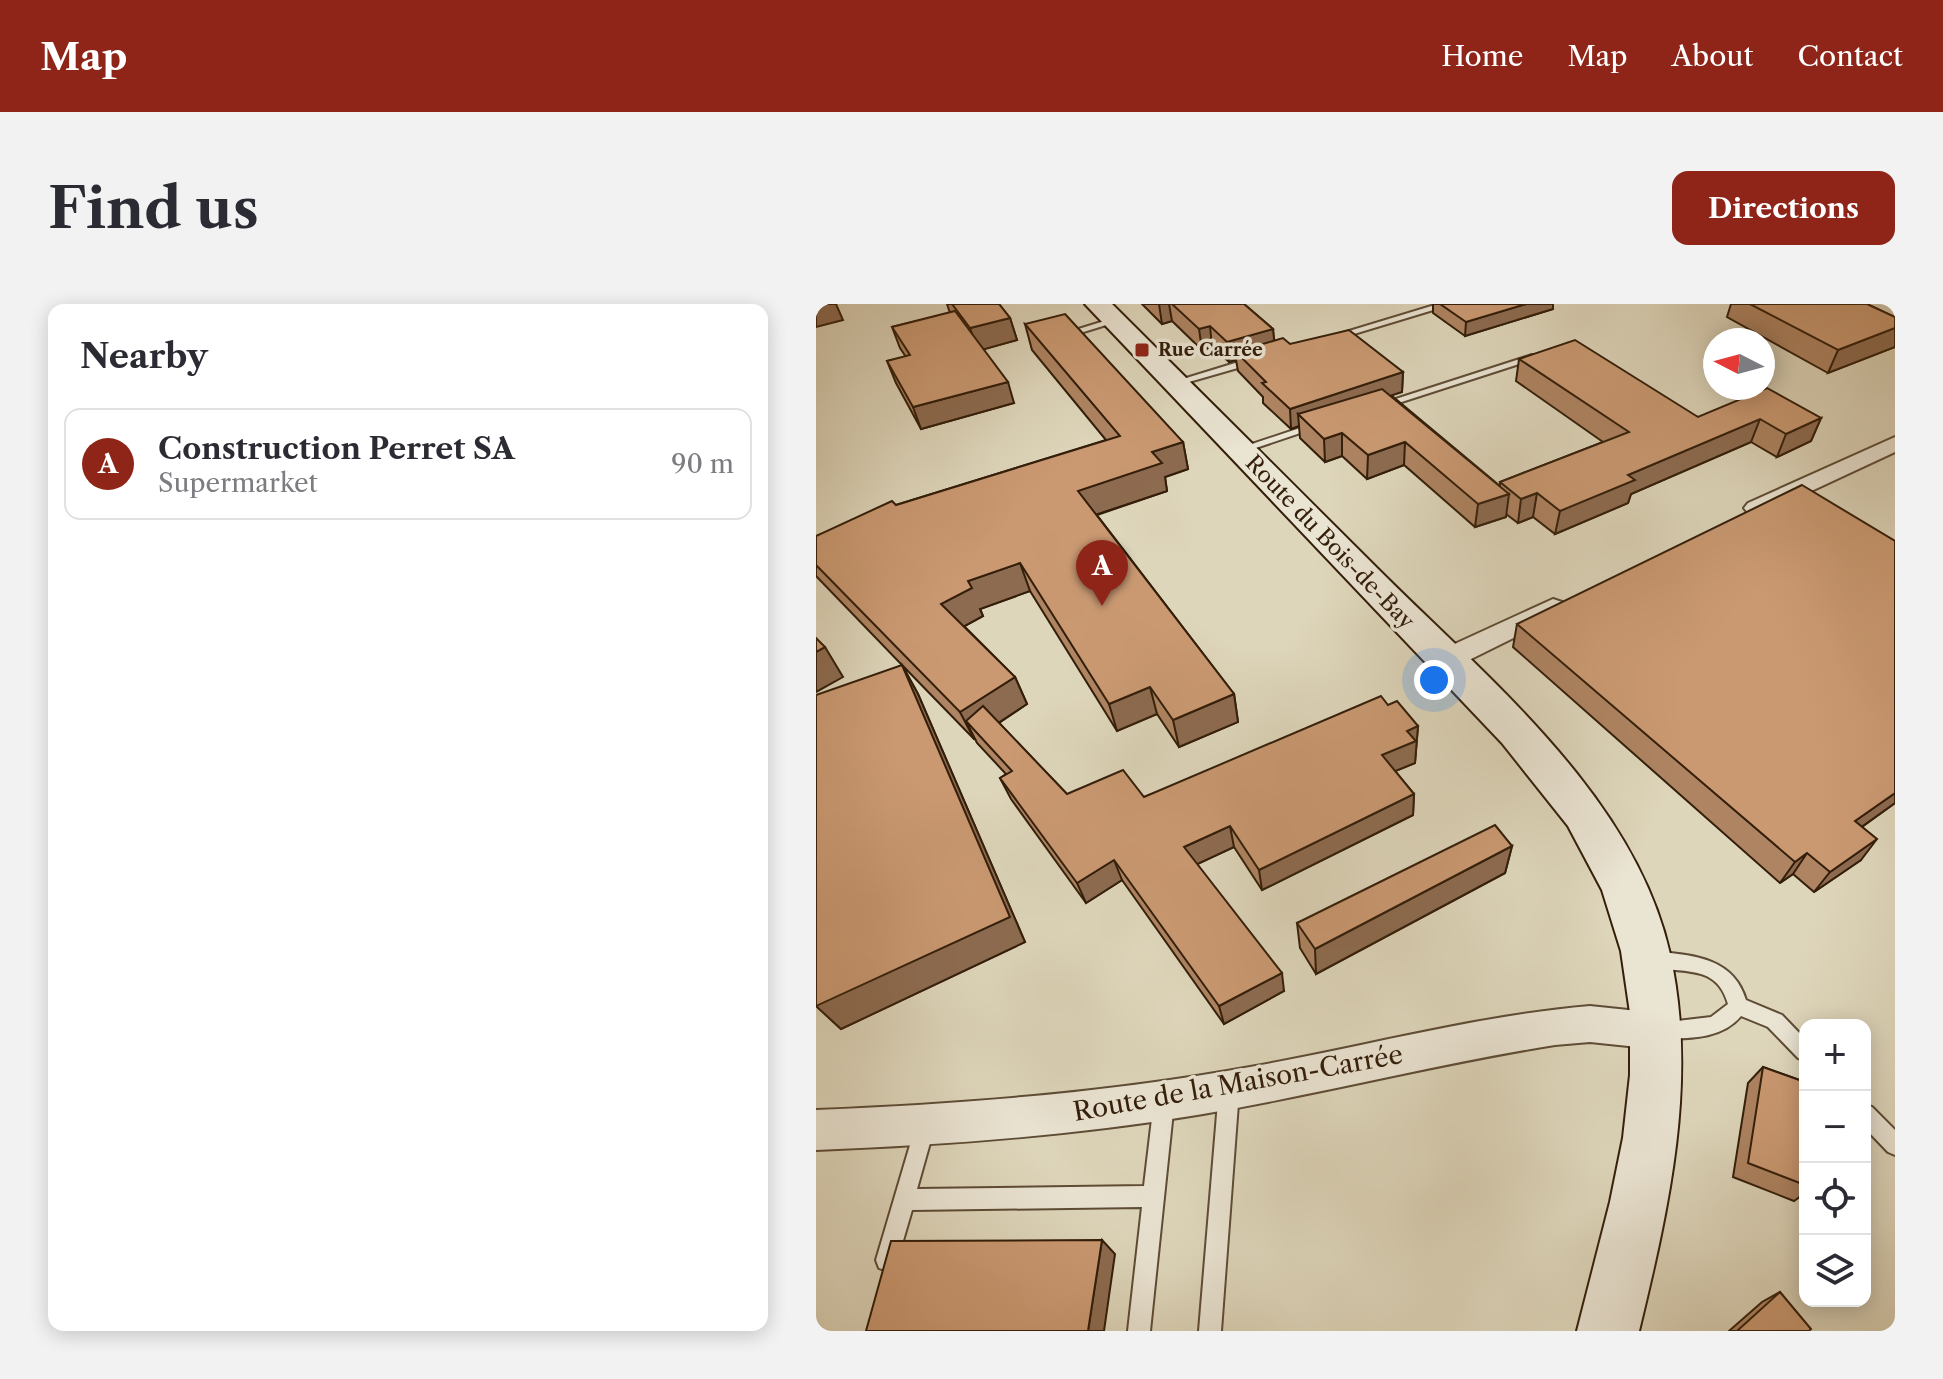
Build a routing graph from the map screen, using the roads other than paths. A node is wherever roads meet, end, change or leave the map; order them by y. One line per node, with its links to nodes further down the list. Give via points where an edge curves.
1 (1448, 304): 3 (lane)
2 (1096, 319): 6 (main road, Route du Bois-de-Bay)
3 (1320, 341)
4 (1552, 353): 7 (lane)
5 (1276, 354): 6 (lane)
6 (1175, 383): 10 (main road, Route du Bois-de-Bay)
7 (1372, 409)
8 (1327, 423): 10 (lane)
9 (1895, 444): 11 (street)
10 (1240, 450): 13 (main road, Route du Bois-de-Bay)
11 (1736, 518)
12 (1577, 596): 13 (street)
13 (1445, 660): 14 (main road, Route du Bois-de-Bay, via 1516,732 1592,827 1621,883)
14 (1647, 959): 15 (lane, via 1697,964 1722,974 1736,989); 16 (main road, Route du Bois-de-Bay)
15 (1738, 1006): 16 (lane, via 1728,1021 1709,1027); 17 (lane, via 1775,1021)
16 (1657, 1031): 18 (street, Route de la Maison-Carrée, via 1590,1024 1555,1027); 29 (main road, Route du Bois-de-Bay, via 1649,1160)
17 (1799, 1046)
18 (1229, 1090): 19 (street, Route de la Maison-Carrée); 28 (lane)
19 (1165, 1100): 21 (street, Route de la Maison-Carrée); 24 (lane)
20 (1871, 1120): 23 (lane)
21 (925, 1124): 22 (street, Route de la Maison-Carrée); 25 (lane)
22 (816, 1130)
23 (1895, 1145)
24 (1154, 1196): 25 (lane); 27 (lane)
25 (903, 1200): 26 (lane)
26 (879, 1287)
27 (1139, 1331)
28 (1210, 1331)
29 (1608, 1331)

